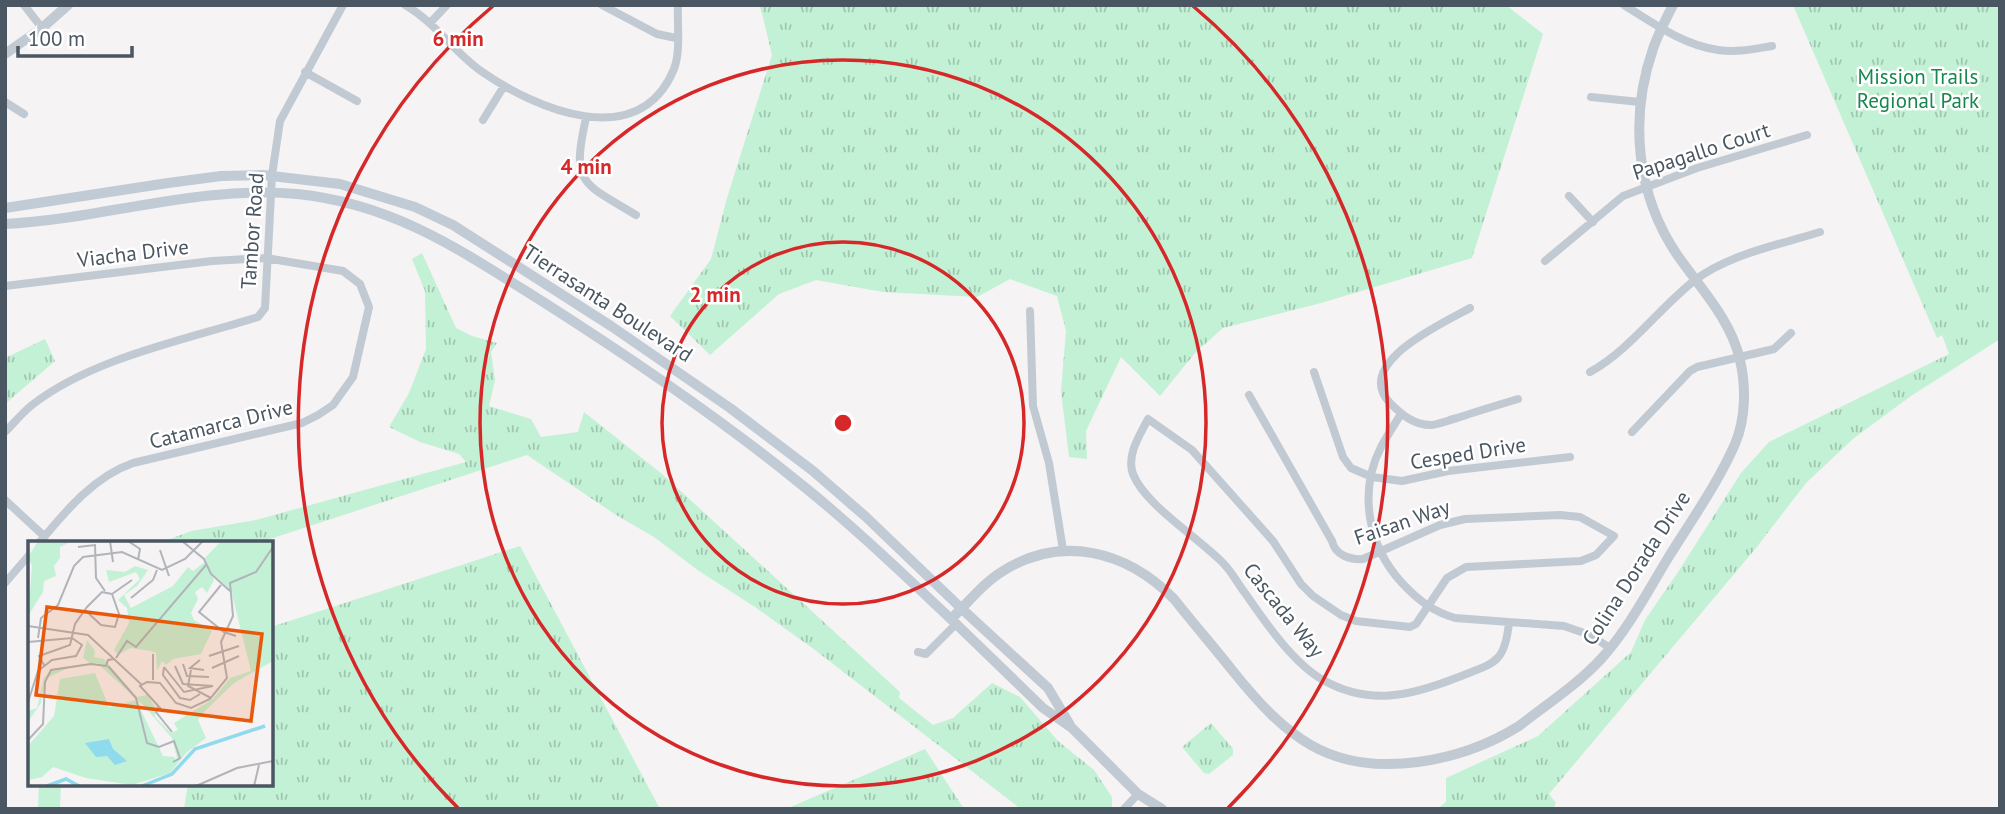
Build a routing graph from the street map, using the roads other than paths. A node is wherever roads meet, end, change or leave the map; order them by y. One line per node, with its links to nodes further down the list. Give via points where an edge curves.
1 (24, 5): 11 (street)
2 (68, 5): 11 (street)
3 (343, 5): 16 (street, Tambor Road)
4 (405, 5): 10 (street)
5 (447, 5): 10 (street)
6 (602, 5): 13 (street, via 657,34)
7 (678, 5): 13 (street)
8 (1624, 5): 12 (street)
9 (1673, 5): 12 (street, Colina Dorada Drive)
10 (430, 23): 17 (street, via 461,56)
11 (42, 28): 15 (street)
12 (1662, 29): 14 (street, via 1717,50); 21 (street, Colina Dorada Drive)
13 (676, 38): 23 (street, via 674,67 651,100 622,116)
14 (1772, 46)
15 (5, 54)
16 (305, 72): 19 (street); 26 (street, Tambor Road, via 280,121)
17 (504, 86): 23 (street); 24 (street)
18 (1591, 97): 21 (street)
19 (357, 101)
20 (5, 102): 22 (street)
21 (1640, 102): 27 (street, Colina Dorada Drive, via 1637,125)
22 (24, 114)
23 (586, 118): 31 (street, via 579,151 583,177 591,188)
24 (483, 120)
25 (1807, 135): 27 (street, Papagallo Court)
26 (272, 175): 28 (street, Tambor Road); 30 (main road, Tierrasanta Boulevard, via 208,178); 48 (main road, Tierrasanta Boulevard, via 340,184 415,206 453,225)
27 (1645, 187): 32 (street, Papagallo Court, via 1623,195); 37 (street, Colina Dorada Drive, via 1659,223)
28 (271, 193): 33 (main road, Tierrasanta Boulevard, via 227,193); 35 (street, Tambor Road); 45 (main road, Tierrasanta Boulevard, via 338,201 409,223 447,241)
29 (1569, 195): 32 (street)
30 (5, 208)
31 (636, 215)
32 (1593, 222): 36 (street, Papagallo Court)
33 (5, 225)
34 (1820, 232): 37 (street, via 1732,259)
35 (266, 258): 38 (street, Viacha Drive); 50 (street, Tambor Road, via 265,308 258,317 74,378 29,407); 55 (street, Catamarca Drive, via 343,271 363,289 369,313 352,377 339,398 302,423 115,470 95,483)
36 (1545, 261)
37 (1696, 280): 42 (street, Colina Dorada Drive, via 1716,308); 44 (street, via 1609,361)
38 (5, 286)
39 (1471, 308): 49 (street, via 1395,353 1384,368 1385,398)
40 (1030, 311): 56 (street, via 1033,406 1049,463)
41 (1791, 333): 42 (street, via 1774,349)
42 (1739, 357): 51 (street, via 1690,371); 64 (street, Colina Dorada Drive, via 1744,395 1735,443)
43 (1314, 372): 53 (street, Cesped Drive, via 1343,457 1351,468)
44 (1590, 372)
45 (659, 379): 48 (main road, via 677,383 709,404); 62 (main road, Tierrasanta Boulevard, via 799,482)
46 (1249, 395): 57 (street, Faisan Way, via 1332,545 1355,560)
47 (1518, 399): 49 (street, via 1433,425)
48 (719, 400): 61 (main road, Tierrasanta Boulevard, via 858,509)
49 (1401, 414): 53 (street, via 1381,447)
50 (5, 432)
51 (1632, 432)
52 (1570, 457): 53 (street, Cesped Drive, via 1402,481)
53 (1372, 477): 57 (street, via 1370,525)
54 (5, 500): 55 (street)
55 (42, 539)
56 (1063, 550): 61 (street, Colina Dorada Drive, via 1002,571); 64 (street, Colina Dorada Drive, via 1096,553 1132,565 1162,587 1263,709 1294,736 1347,759 1398,764 1471,750 1519,726)
57 (1380, 553): 60 (street, via 1388,568); 60 (street, Faisan Way, via 1440,525 1465,519 1580,517 1614,536 1595,555 1581,561 1466,567 1447,578)
58 (28, 556): 59 (street)
59 (5, 583)
60 (1428, 607): 63 (street, via 1455,618); 63 (street, Cascada Way, via 1410,627 1341,615 1301,584 1273,541 1192,450 1148,419 1131,462 1132,473 1145,493 1224,564 1302,665 1324,680 1373,696 1421,692 1491,664 1507,645)
61 (962, 609): 62 (street, Colina Dorada Drive); 66 (street, Tierrasanta Boulevard, via 1048,688)
62 (954, 622): 65 (street, via 926,654); 66 (street, Tierrasanta Boulevard, via 1043,708)
63 (1509, 622): 64 (street, via 1564,626)
64 (1610, 648)
65 (918, 652)
66 (1072, 729): 67 (street, Tierrasanta Boulevard)
67 (1138, 794): 68 (street); 69 (street, Tierrasanta Boulevard)
68 (1124, 809)
69 (1162, 809)

